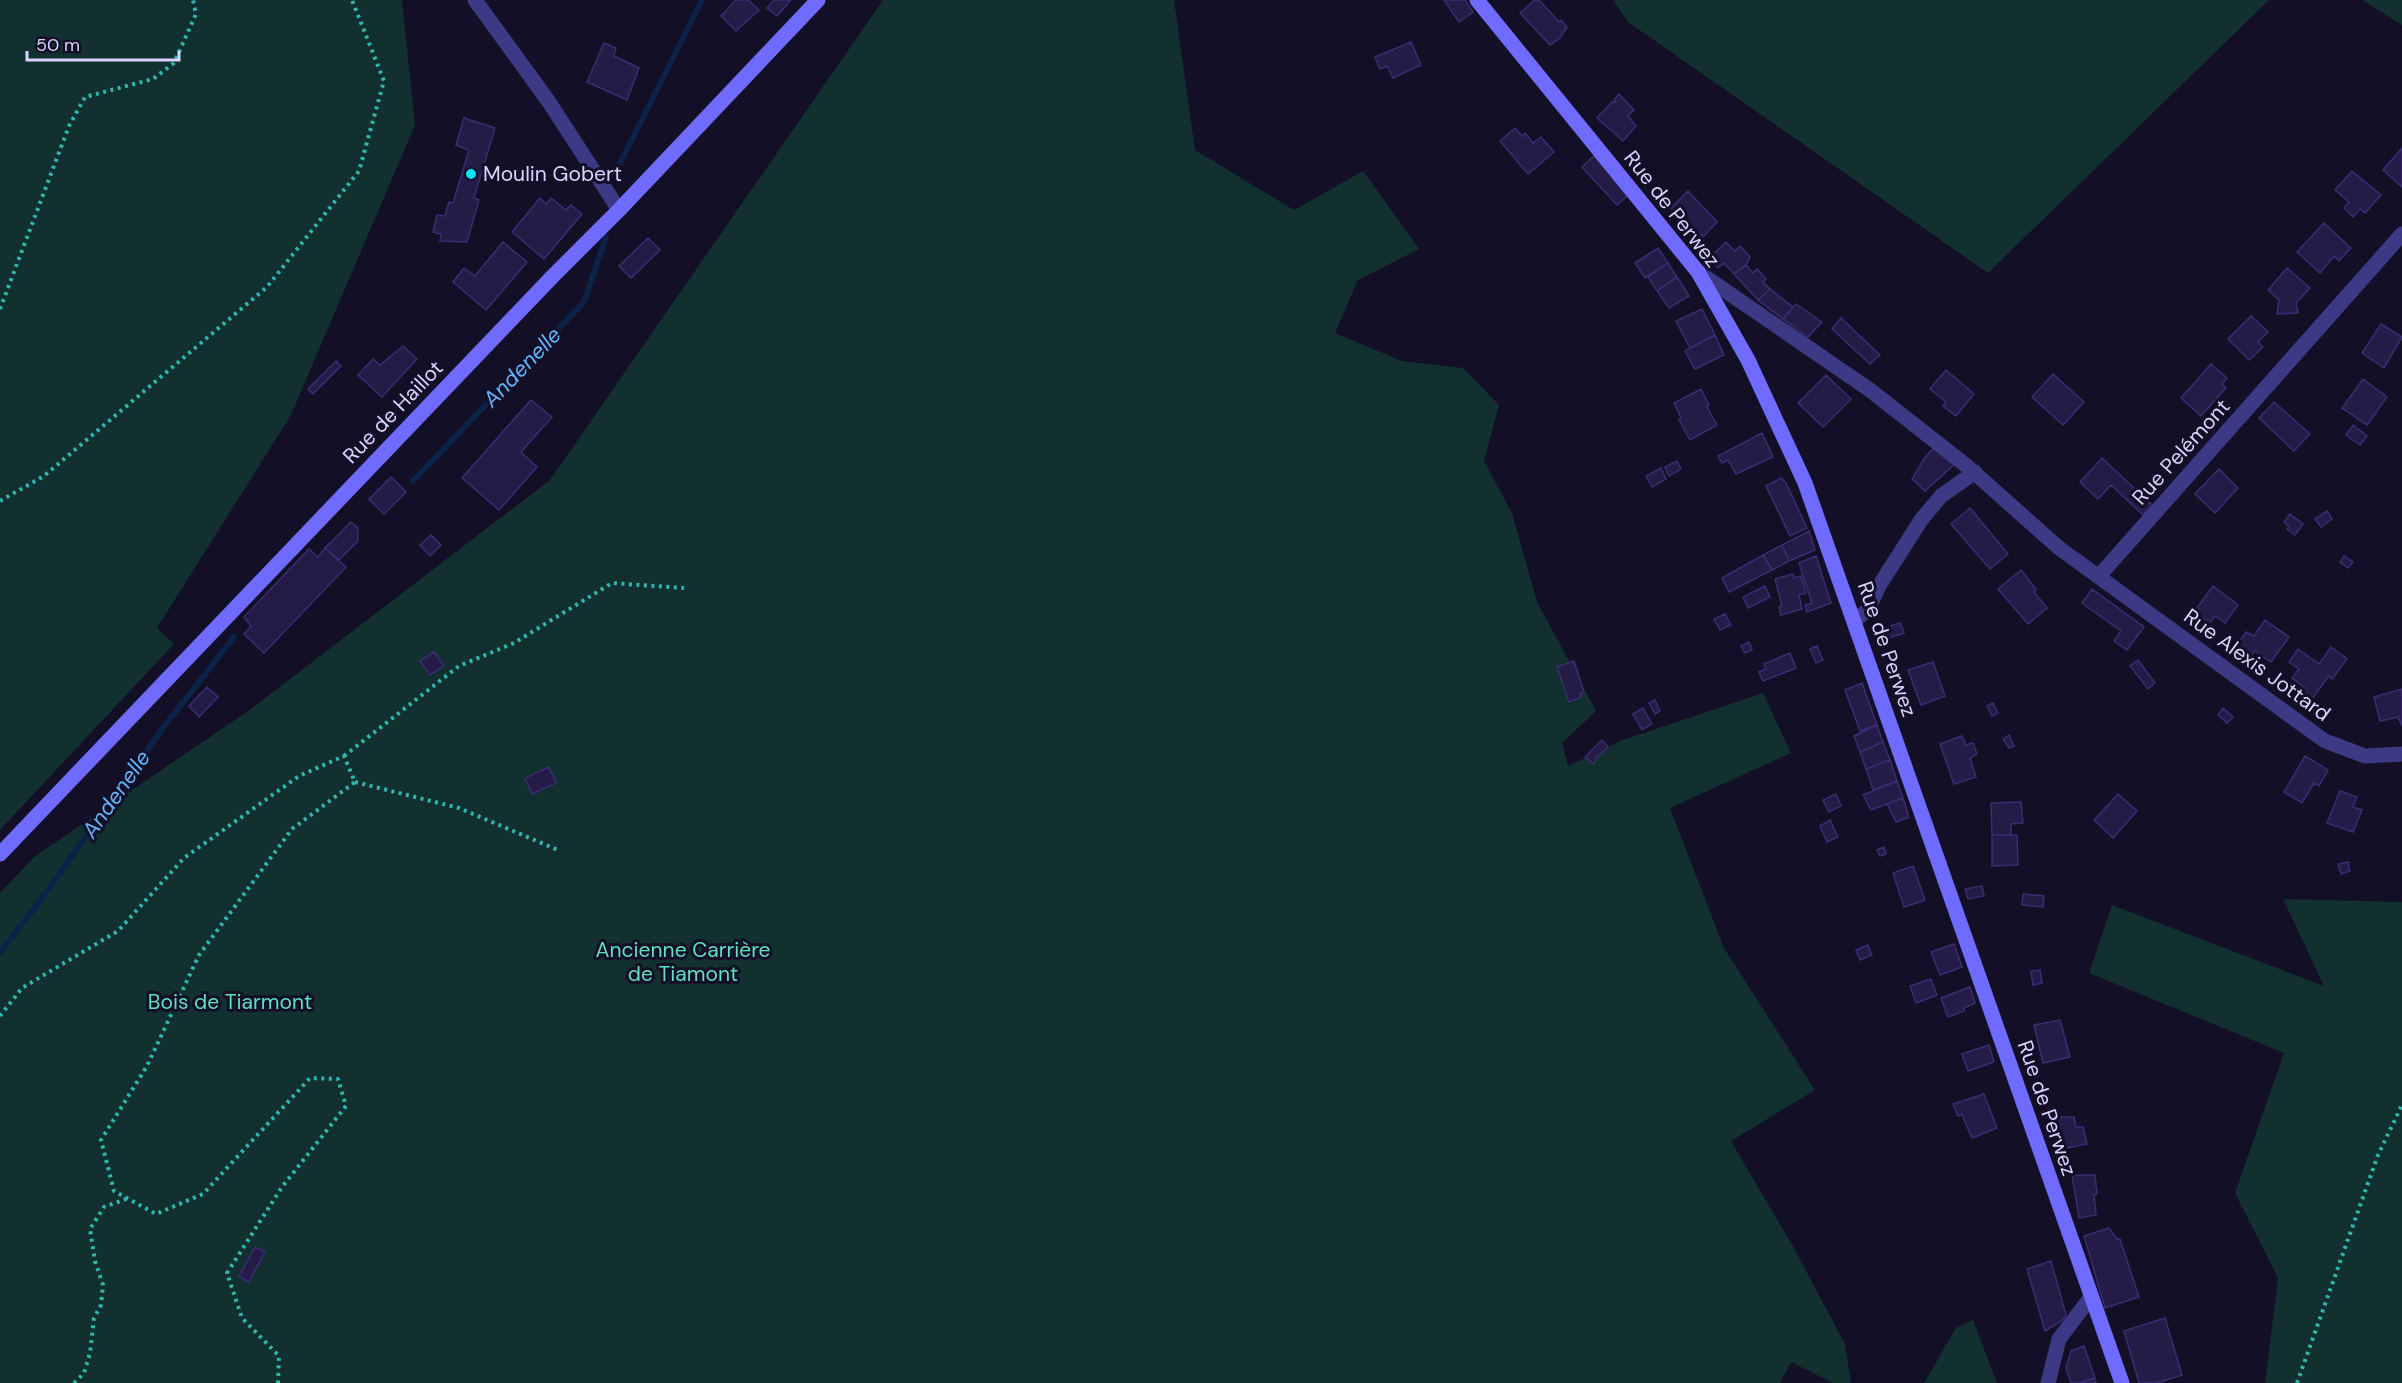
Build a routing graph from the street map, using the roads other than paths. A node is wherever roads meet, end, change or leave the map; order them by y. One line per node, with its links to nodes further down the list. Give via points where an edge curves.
1 (475, 0): 4 (street, via 549,102)
2 (818, 0): 4 (street, Rue de Haillot)
3 (1477, 0): 6 (street, Rue de Perwez)
4 (619, 210): 11 (street, Rue de Haillot)
5 (2402, 234): 8 (street, Rue Pelémont)
6 (1698, 272): 7 (street, via 1870,390); 9 (street, Rue de Perwez, via 1748,360 1805,483)
7 (1975, 472): 8 (street, via 2059,548); 9 (street, via 1941,496 1921,520 1868,610)
8 (2099, 576): 10 (street, Rue Alexis Jottard, via 2325,741 2365,756)
9 (1855, 621): 12 (street, Rue de Perwez)
10 (2402, 753)
11 (0, 854)
12 (2091, 1297): 13 (street, via 2059,1339); 14 (street, Rue de Perwez)
13 (2048, 1383)
14 (2122, 1383)

